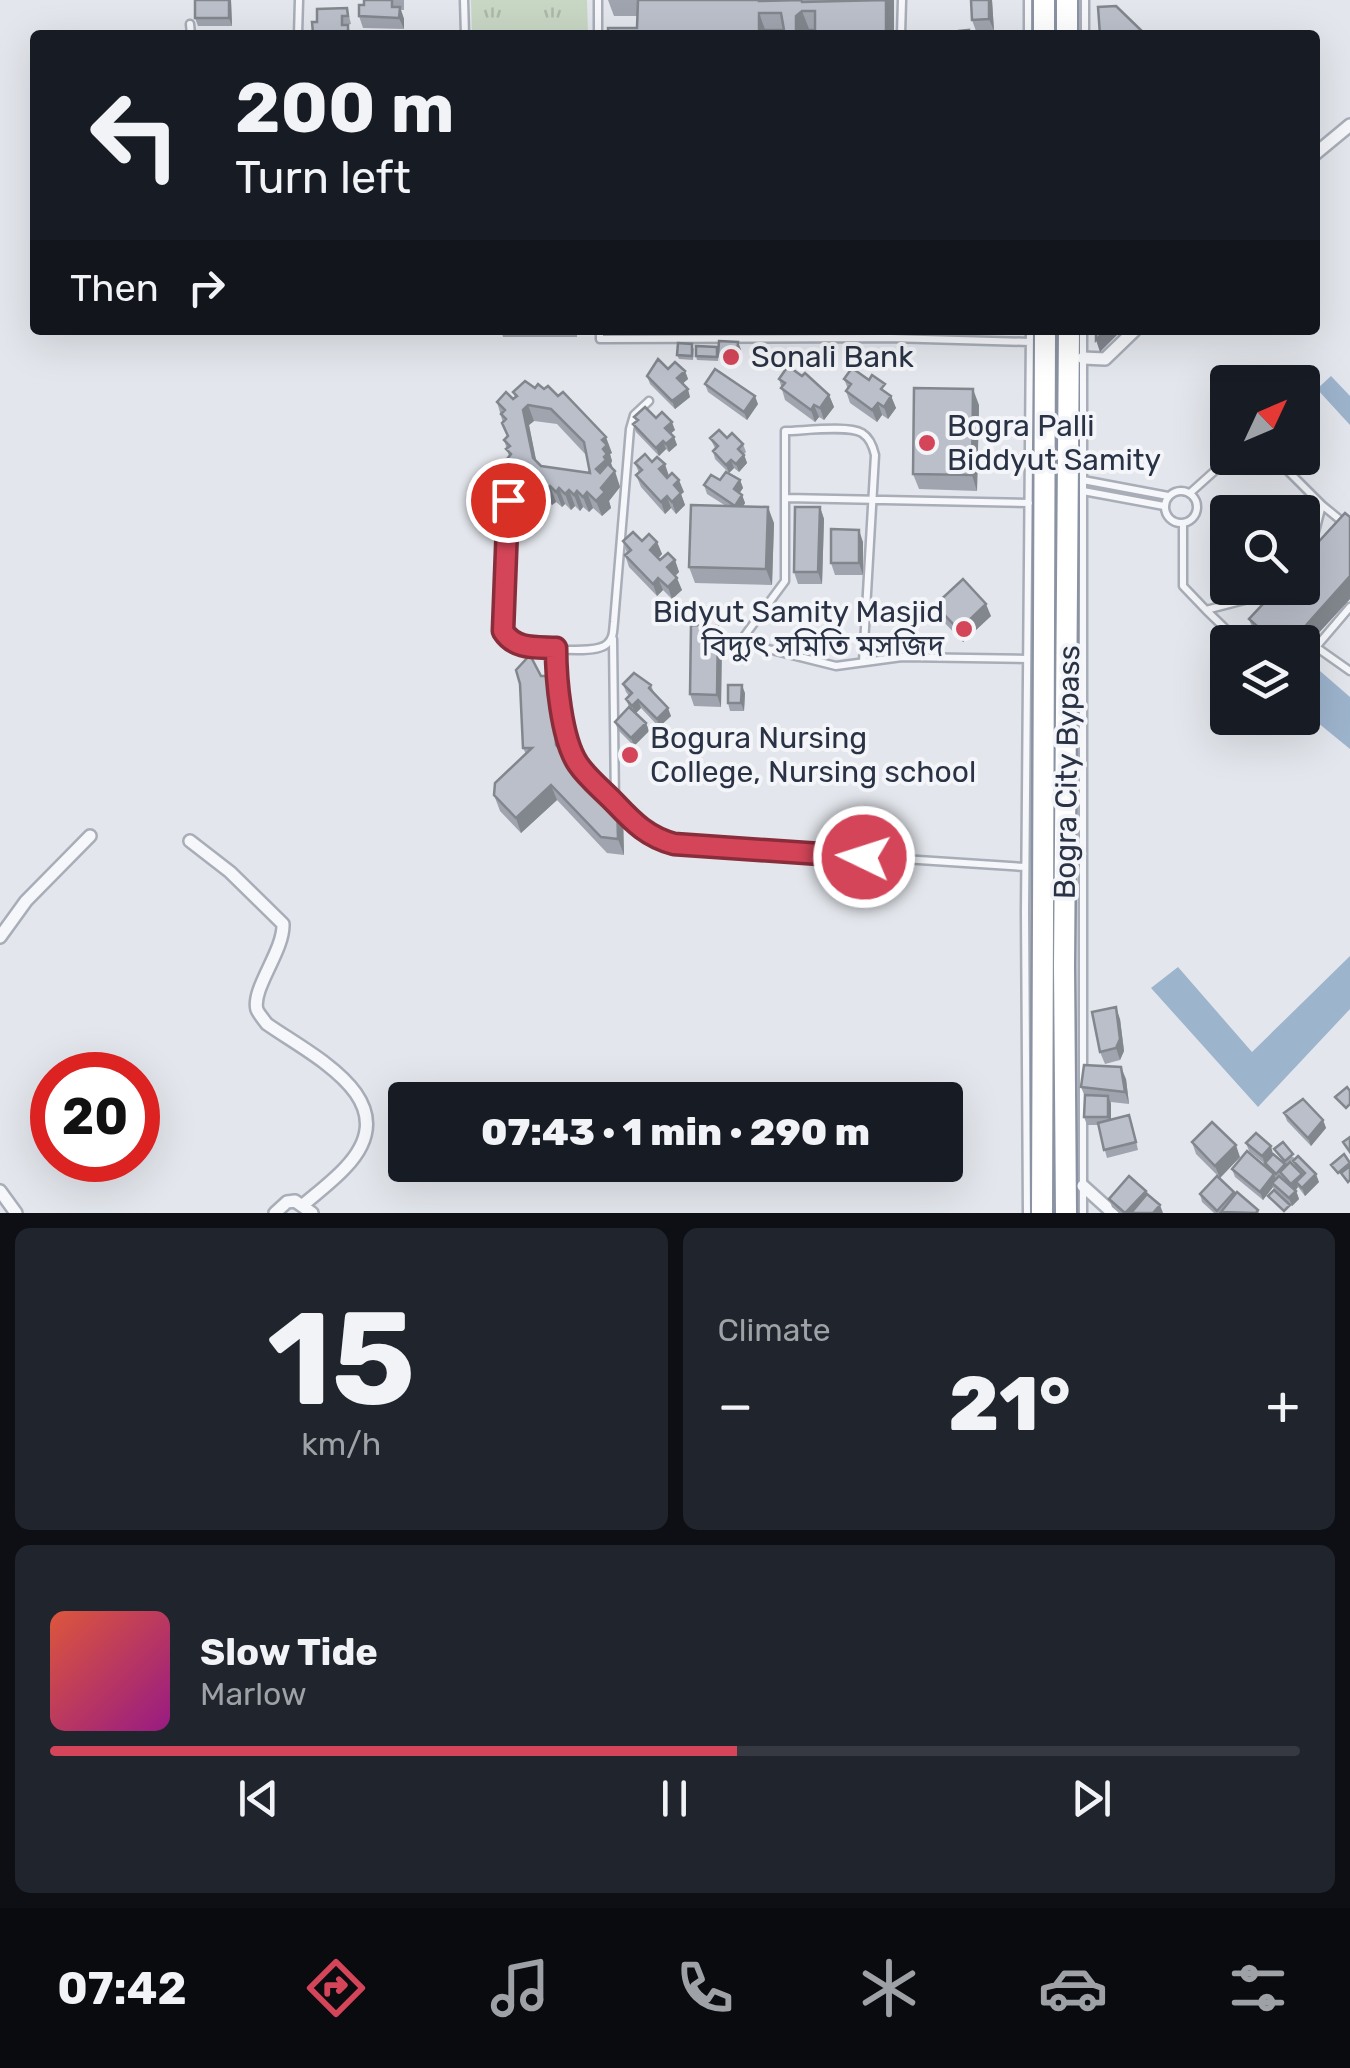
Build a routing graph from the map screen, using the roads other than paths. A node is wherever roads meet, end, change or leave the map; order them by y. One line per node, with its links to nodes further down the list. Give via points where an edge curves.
1 (299, 0): 11 (lane)
2 (464, 0): 12 (lane)
3 (598, 0): 13 (lane)
4 (902, 0): 14 (lane)
5 (1028, 0): 15 (lane)
6 (1044, 0): 16 (highway)
7 (1067, 0): 17 (highway)
8 (1085, 0): 18 (lane)
9 (190, 24): 10 (lane)
10 (191, 30)
11 (298, 30)
12 (465, 30)
13 (598, 30)
14 (901, 30)
15 (1028, 30)
16 (1044, 30)
17 (1067, 30)
18 (1085, 30)
19 (1350, 124): 20 (street)
20 (1320, 150)
21 (600, 335): 22 (lane)
22 (832, 335)
23 (964, 335): 27 (lane)
24 (1069, 335): 68 (highway, Bogra City Bypass)
25 (1083, 335): 28 (lane)
26 (1129, 335): 28 (street, via 1105,359)
27 (1038, 336): 39 (lane); 67 (highway, Bogra City Bypass)
28 (1083, 358): 32 (lane)
29 (648, 401): 49 (lane, via 630,429)
30 (1210, 475): 34 (lane)
31 (1292, 475): 40 (lane)
32 (1082, 480): 33 (lane); 35 (lane)
33 (1083, 491): 41 (lane); 61 (lane)
34 (1190, 492): 35 (lane); 43 (lane, via 1197,510)
35 (1168, 496): 41 (lane)
36 (786, 498): 38 (lane); 38 (lane, via 785,431 848,430 862,433 872,446); 54 (lane, via 785,582 740,642 836,666)
37 (508, 500): 51 (lane, via 503,631 520,645)
38 (873, 500): 39 (lane); 54 (lane)
39 (1028, 503): 53 (lane)
40 (1322, 505): 42 (lane); 44 (lane)
41 (1164, 506): 43 (lane)
42 (1320, 513)
43 (1183, 523): 47 (lane, via 1183,586)
44 (1350, 528)
45 (1225, 605): 47 (lane)
46 (1350, 608): 50 (lane)
47 (1206, 610): 48 (lane)
48 (1221, 625)
49 (613, 632): 51 (lane, via 600,648); 59 (lane, via 611,799 645,833 674,844)
50 (1320, 642)
51 (556, 648): 56 (lane, via 567,741)
52 (1320, 649): 55 (lane)
53 (1027, 659): 54 (lane); 59 (lane)
54 (863, 662)
55 (1350, 672)
56 (584, 772)
57 (90, 836): 60 (street, via 26,900)
58 (190, 841): 63 (street, via 282,924 284,938 257,1011 353,1086 368,1114 348,1166)
59 (1025, 868): 66 (lane)
60 (0, 937)
61 (1082, 1186): 69 (lane); 70 (street)
62 (0, 1190): 64 (street)
63 (307, 1209): 65 (street, via 287,1202)
64 (16, 1213)
65 (275, 1213)
66 (1027, 1213)
67 (1042, 1213)
68 (1066, 1213)
69 (1083, 1213)
70 (1113, 1213)

